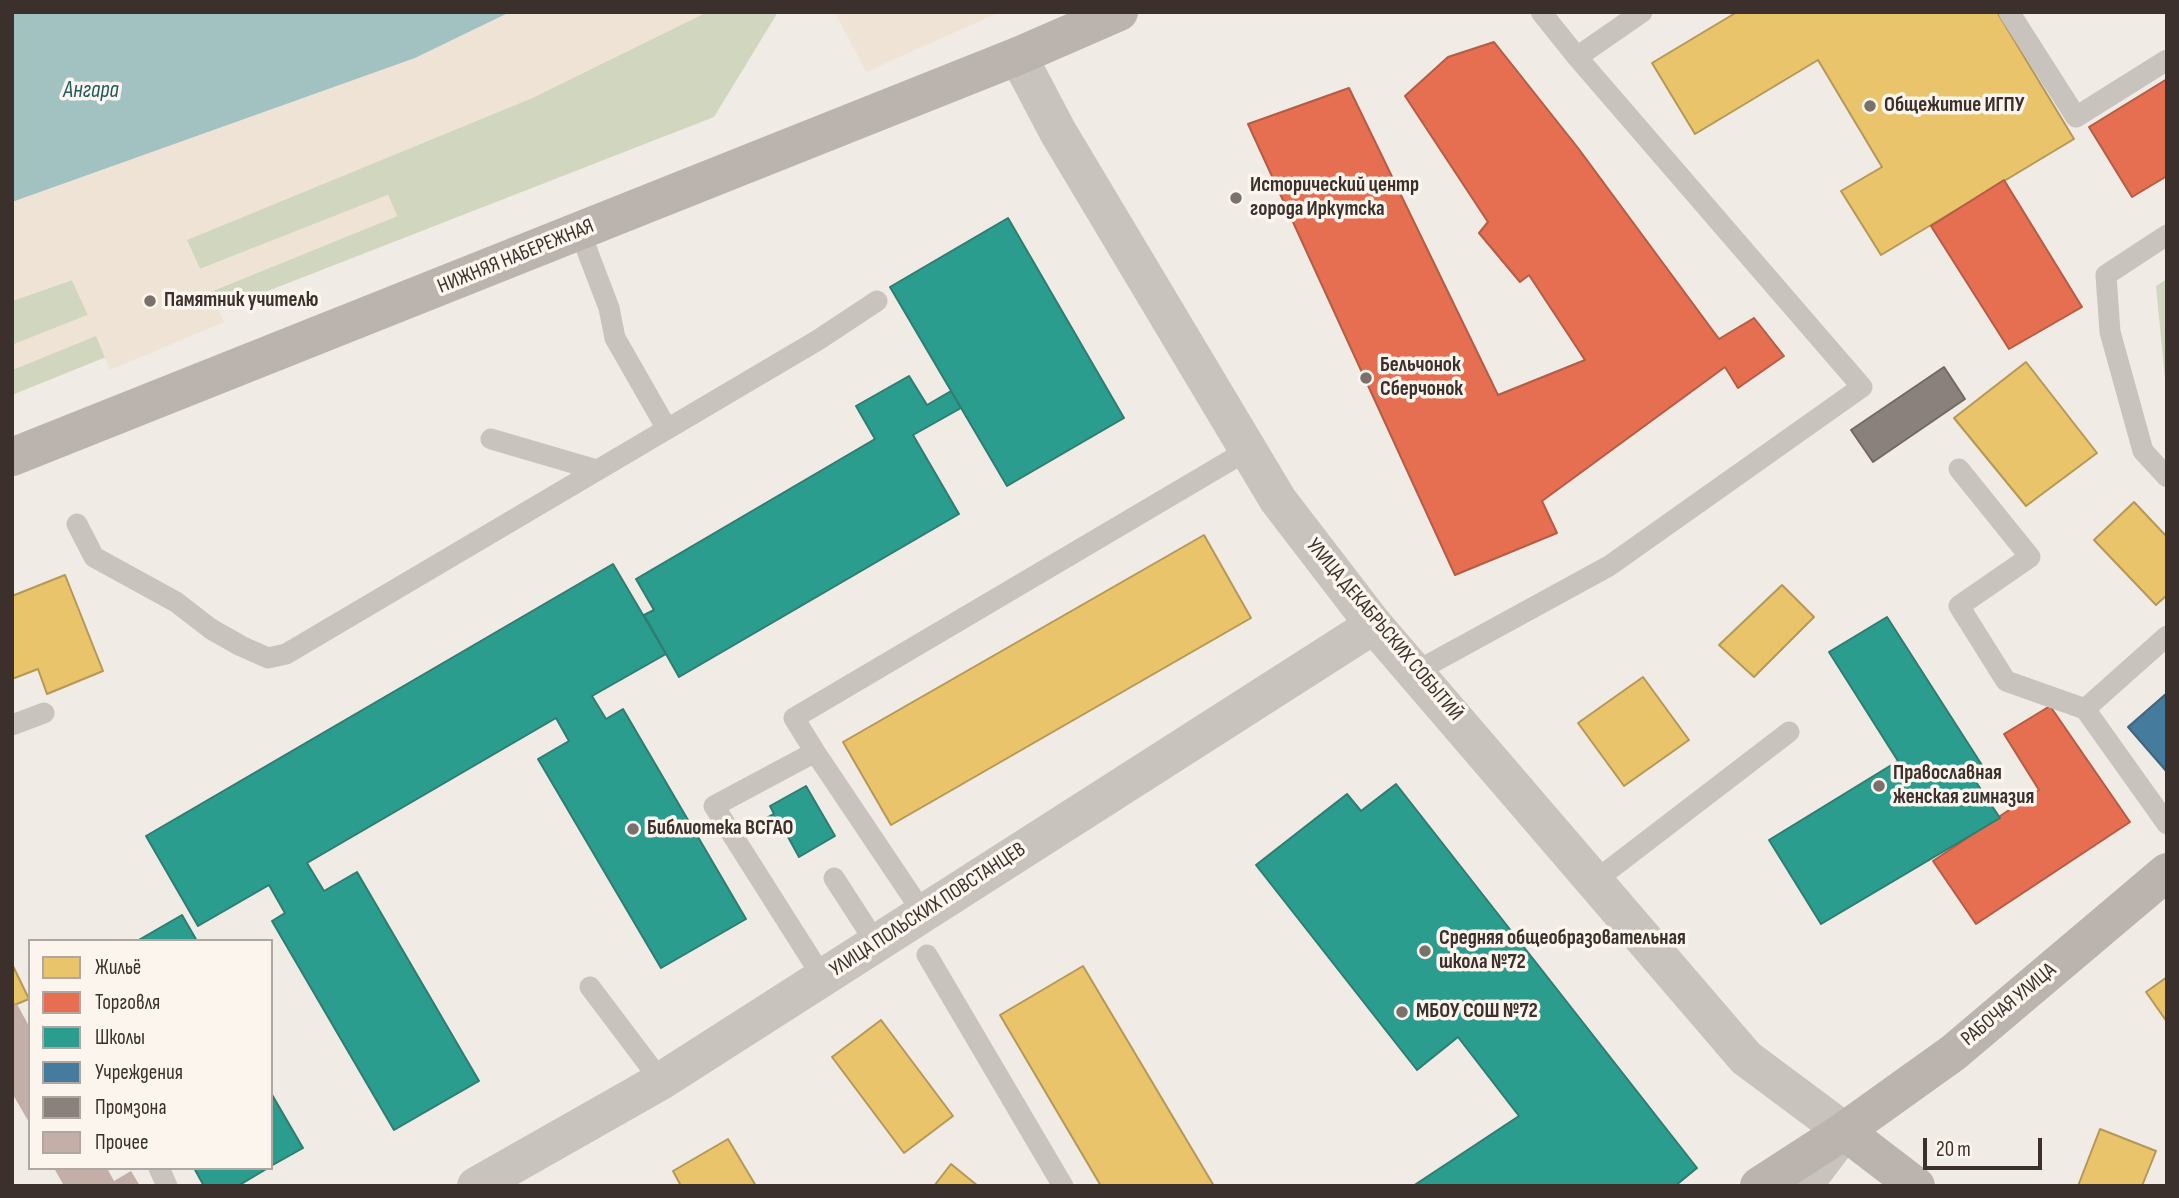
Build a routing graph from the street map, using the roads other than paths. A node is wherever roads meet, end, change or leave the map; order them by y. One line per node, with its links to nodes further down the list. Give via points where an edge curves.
1 (1119, 12): 5 (main road, НИЖНЯЯ НАБЕРЕЖНАЯ)
2 (1541, 12): 6 (lane)
3 (1642, 12): 6 (lane)
4 (2008, 12): 7 (lane, via 2076,117)
5 (1018, 56): 8 (main road, НИЖНЯЯ НАБЕРЕЖНАЯ); 13 (street, УЛИЦА ДЕКАБРЬСКИХ СОБЫТИЙ, via 1058,132)
6 (1577, 57): 21 (lane, via 1863,387 1608,566)
7 (2167, 60)
8 (579, 232): 11 (lane, via 609,308 615,338); 14 (main road, НИЖНЯЯ НАБЕРЕЖНАЯ)
9 (2167, 235): 17 (lane, via 2106,275 2110,331 2143,451)
10 (877, 301): 11 (lane)
11 (667, 429): 16 (lane)
12 (491, 439): 16 (lane)
13 (1248, 450): 19 (street, УЛИЦА ДЕКАБРЬСКИХ СОБЫТИЙ, via 1278,500); 26 (lane, via 794,718)
14 (12, 457)
15 (1959, 469): 22 (lane, via 2030,557 1959,606 2006,681)
16 (597, 470): 18 (lane, via 286,654 268,657 211,629 176,602 94,557)
17 (2167, 477)
18 (77, 524)
19 (1374, 625): 21 (street, УЛИЦА ДЕКАБРЬСКИХ СОБЫТИЙ); 31 (street, УЛИЦА ПОЛЬСКИХ ПОВСТАНЦЕВ)
20 (2167, 636): 22 (lane)
21 (1417, 671): 30 (street, УЛИЦА ДЕКАБРЬСКИХ СОБЫТИЙ)
22 (2085, 709): 27 (lane)
23 (44, 713): 24 (lane)
24 (12, 726)
25 (1790, 732): 30 (lane)
26 (815, 752): 31 (lane); 34 (lane, via 714,806)
27 (2167, 824)
28 (2167, 872): 37 (main road, РАБОЧАЯ УЛИЦА, via 1953,1053)
29 (834, 878): 32 (lane)
30 (1596, 880): 37 (street, УЛИЦА ДЕКАБРЬСКИХ СОБЫТИЙ, via 1746,1058)
31 (923, 913): 32 (street, УЛИЦА ПОЛЬСКИХ ПОВСТАНЦЕВ)
32 (876, 943): 34 (street, УЛИЦА ПОЛЬСКИХ ПОВСТАНЦЕВ)
33 (926, 955): 41 (lane)
34 (822, 978): 36 (street, УЛИЦА ПОЛЬСКИХ ПОВСТАНЦЕВ)
35 (590, 987): 36 (lane)
36 (661, 1081): 40 (street, УЛИЦА ПОЛЬСКИХ ПОВСТАНЦЕВ)
37 (1844, 1131): 42 (main road, РАБОЧАЯ УЛИЦА); 43 (street); 44 (main road)
38 (160, 1170): 39 (lane)
39 (167, 1186)
40 (476, 1186)
41 (1063, 1186)
42 (1759, 1186)
43 (1803, 1186)
44 (1916, 1186)

